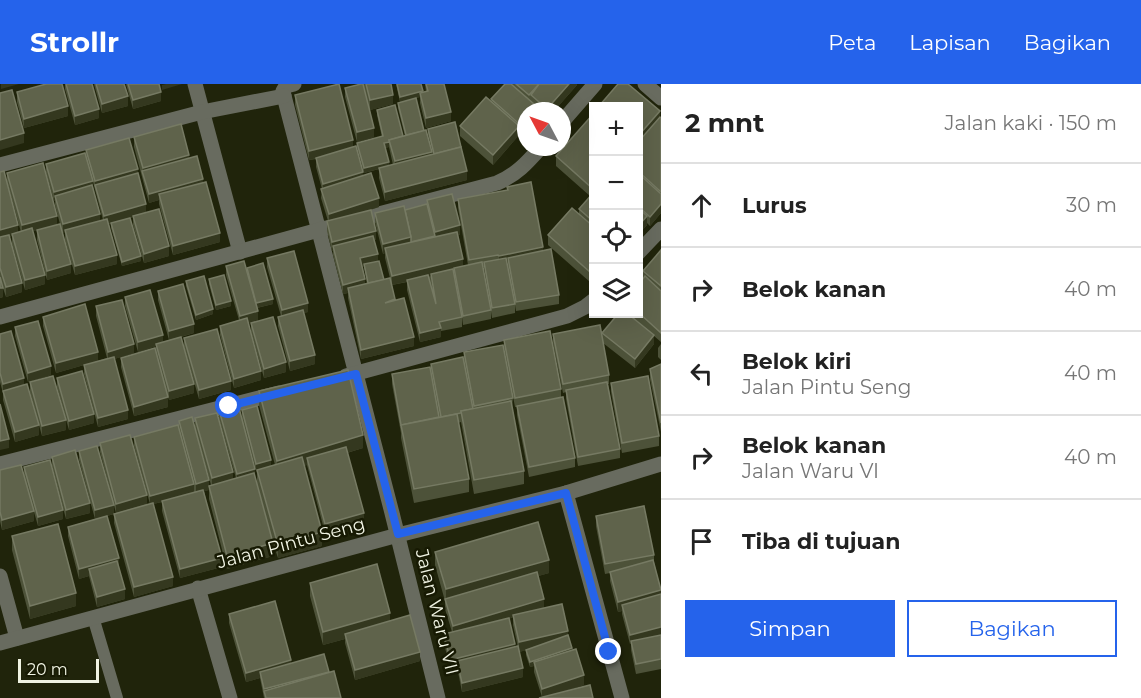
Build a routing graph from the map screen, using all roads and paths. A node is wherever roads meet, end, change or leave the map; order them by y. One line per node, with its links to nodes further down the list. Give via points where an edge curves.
1 (195, 84): 7 (street)
2 (294, 84): 5 (street, via 286,86)
3 (596, 84): 8 (street)
4 (645, 84): 6 (street)
5 (284, 96): 7 (street); 11 (street, Jalan Waru VII)
6 (661, 98)
7 (202, 112): 10 (street); 14 (street)
8 (571, 113)
9 (533, 156): 11 (street, via 511,177 497,183)
10 (0, 165)
11 (318, 230): 14 (street); 17 (street, Jalan Waru VII)
12 (661, 230): 13 (street)
13 (643, 249)
14 (240, 252): 16 (street)
15 (589, 304): 17 (street, via 567,316)
16 (0, 317)
17 (356, 374): 18 (street); 23 (street, Jalan Waru VII)
18 (333, 379)
19 (289, 391): 20 (street)
20 (0, 464)
21 (661, 464): 22 (street, Jalan Pintu Seng)
22 (566, 493): 23 (street, Jalan Pintu Seng); 32 (street)
23 (398, 534): 25 (street, Jalan Pintu Seng); 31 (street, Jalan Waru VII)
24 (0, 576): 27 (street)
25 (198, 588): 26 (street, Jalan Pintu Seng); 30 (street)
26 (93, 617): 27 (street, Jalan Pintu Seng); 29 (lane)
27 (17, 638): 28 (street, Jalan Pintu Seng)
28 (0, 643)
29 (117, 698)
30 (230, 698)
31 (438, 698)
32 (622, 698)

